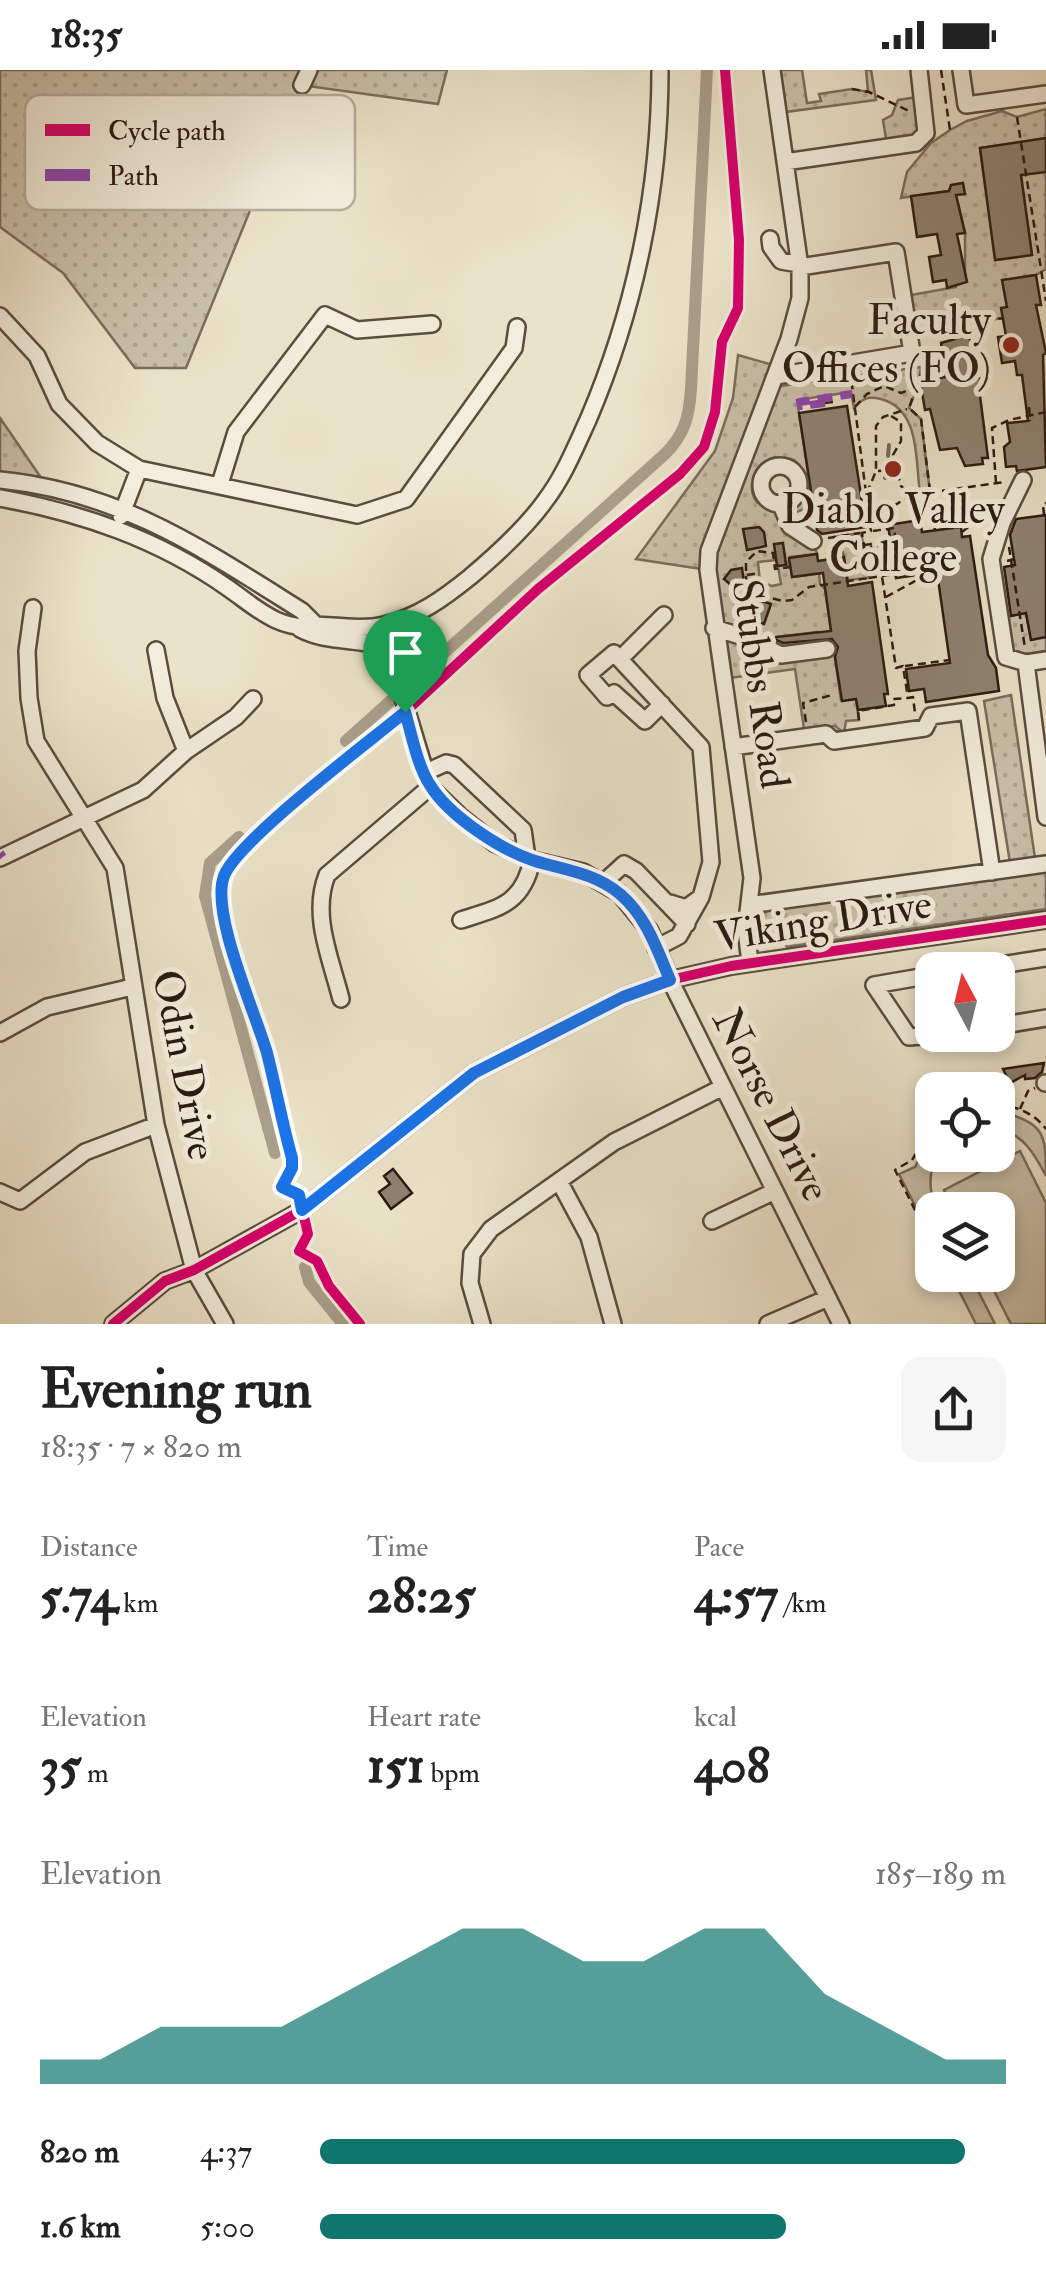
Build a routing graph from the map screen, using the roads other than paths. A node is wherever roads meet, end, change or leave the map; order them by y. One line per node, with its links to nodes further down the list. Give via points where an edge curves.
1 (660, 70): 26 (street, via 655,172 637,271 610,369 568,466 544,503 488,562 440,602)
2 (772, 70): 6 (street, Stubbs Road)
3 (918, 70): 6 (street, via 927,124 916,143)
4 (961, 70): 5 (street, via 966,105)
5 (1046, 94)
6 (785, 162): 8 (street, Stubbs Road)
7 (770, 239): 8 (street, via 781,261)
8 (800, 265): 12 (street, Stubbs Road, via 800,298); 12 (street, via 896,252 912,354)
9 (0, 316): 13 (street, via 37,356 59,404 97,443)
10 (432, 324): 18 (street, via 357,330 324,316 236,432)
11 (518, 327): 18 (street, via 514,348 406,499 356,515)
12 (776, 376): 14 (street, Stubbs Road)
13 (139, 468): 18 (street); 21 (street)
14 (742, 468): 15 (street); 28 (street, Stubbs Road, via 710,551)
15 (762, 478): 20 (street, via 764,496); 20 (street, via 776,466 794,472 798,491)
16 (0, 480): 21 (street, via 46,485)
17 (1020, 480): 33 (street, via 991,559 1006,657)
18 (220, 484)
19 (0, 498): 22 (street)
20 (780, 503): 23 (street, via 790,526)
21 (123, 510): 22 (street); 27 (street, via 186,538 302,612)
22 (116, 528): 27 (street, via 212,577 274,620)
23 (813, 541)
24 (33, 608): 41 (street, Odin Drive, via 27,651 36,741)
25 (664, 614): 32 (street)
26 (381, 626): 27 (street); 29 (street)
27 (308, 627): 29 (street, via 327,640)
28 (714, 628): 30 (street, via 781,655); 37 (street, Stubbs Road)
29 (387, 648): 39 (street)
30 (827, 649)
31 (156, 650): 38 (street, via 165,698)
32 (620, 659): 36 (street); 36 (street, via 614,653 588,675 644,721)
33 (1026, 659): 34 (street); 40 (street)
34 (1046, 660)
35 (253, 699): 38 (street)
36 (662, 704): 47 (street, via 702,746 711,862)
37 (733, 747): 45 (street, via 926,728 932,716 968,710); 49 (street, Stubbs Road, via 752,878)
38 (186, 750): 41 (street, via 143,790)
39 (427, 780): 43 (street, Norse Drive, via 460,816); 43 (street, via 446,763 454,765 523,830); 60 (street, via 327,876 320,893)
40 (1046, 817)
41 (83, 818): 42 (street); 59 (street, Odin Drive, via 115,868)
42 (0, 858)
43 (529, 858): 46 (street, Norse Drive); 50 (street, via 519,893)
44 (1046, 864): 45 (street)
45 (992, 872): 49 (street)
46 (603, 884): 48 (street, via 624,864); 53 (street, Norse Drive, via 634,910)
47 (701, 897): 48 (street, via 686,908); 52 (street)
48 (667, 902): 52 (street)
49 (749, 905): 55 (street, Stubbs Road)
50 (460, 920)
51 (1046, 920): 55 (street, Viking Drive)
52 (687, 924): 53 (street)
53 (656, 948): 58 (street, Norse Drive)
54 (1046, 958): 56 (street)
55 (750, 963): 58 (street, Viking Drive)
56 (1015, 963)
57 (915, 978): 64 (street, via 874,985)
58 (670, 980): 65 (street, Norse Drive); 71 (street, Viking Drive, via 474,1073 302,1210)
59 (132, 988): 63 (street, via 47,1007); 66 (street, Odin Drive)
60 (340, 999)
61 (1046, 1018): 62 (street)
62 (1015, 1023)
63 (0, 1033)
64 (915, 1037)
65 (723, 1087): 67 (street, via 614,1142); 68 (street, Norse Drive)
66 (156, 1126): 69 (street, via 85,1152 20,1201); 71 (street, Odin Drive)
67 (558, 1181): 75 (street, via 491,1228 472,1254 470,1283); 76 (street, via 589,1236)
68 (775, 1191): 70 (street); 72 (street, Norse Drive)
69 (0, 1192)
70 (712, 1222)
71 (194, 1270): 73 (street, Viking Drive, via 165,1281); 74 (street, Odin Drive)
72 (828, 1298): 77 (street); 78 (street, Norse Drive)
73 (113, 1324)
74 (224, 1324)
75 (482, 1324)
76 (613, 1324)
77 (768, 1324)
78 (841, 1324)

